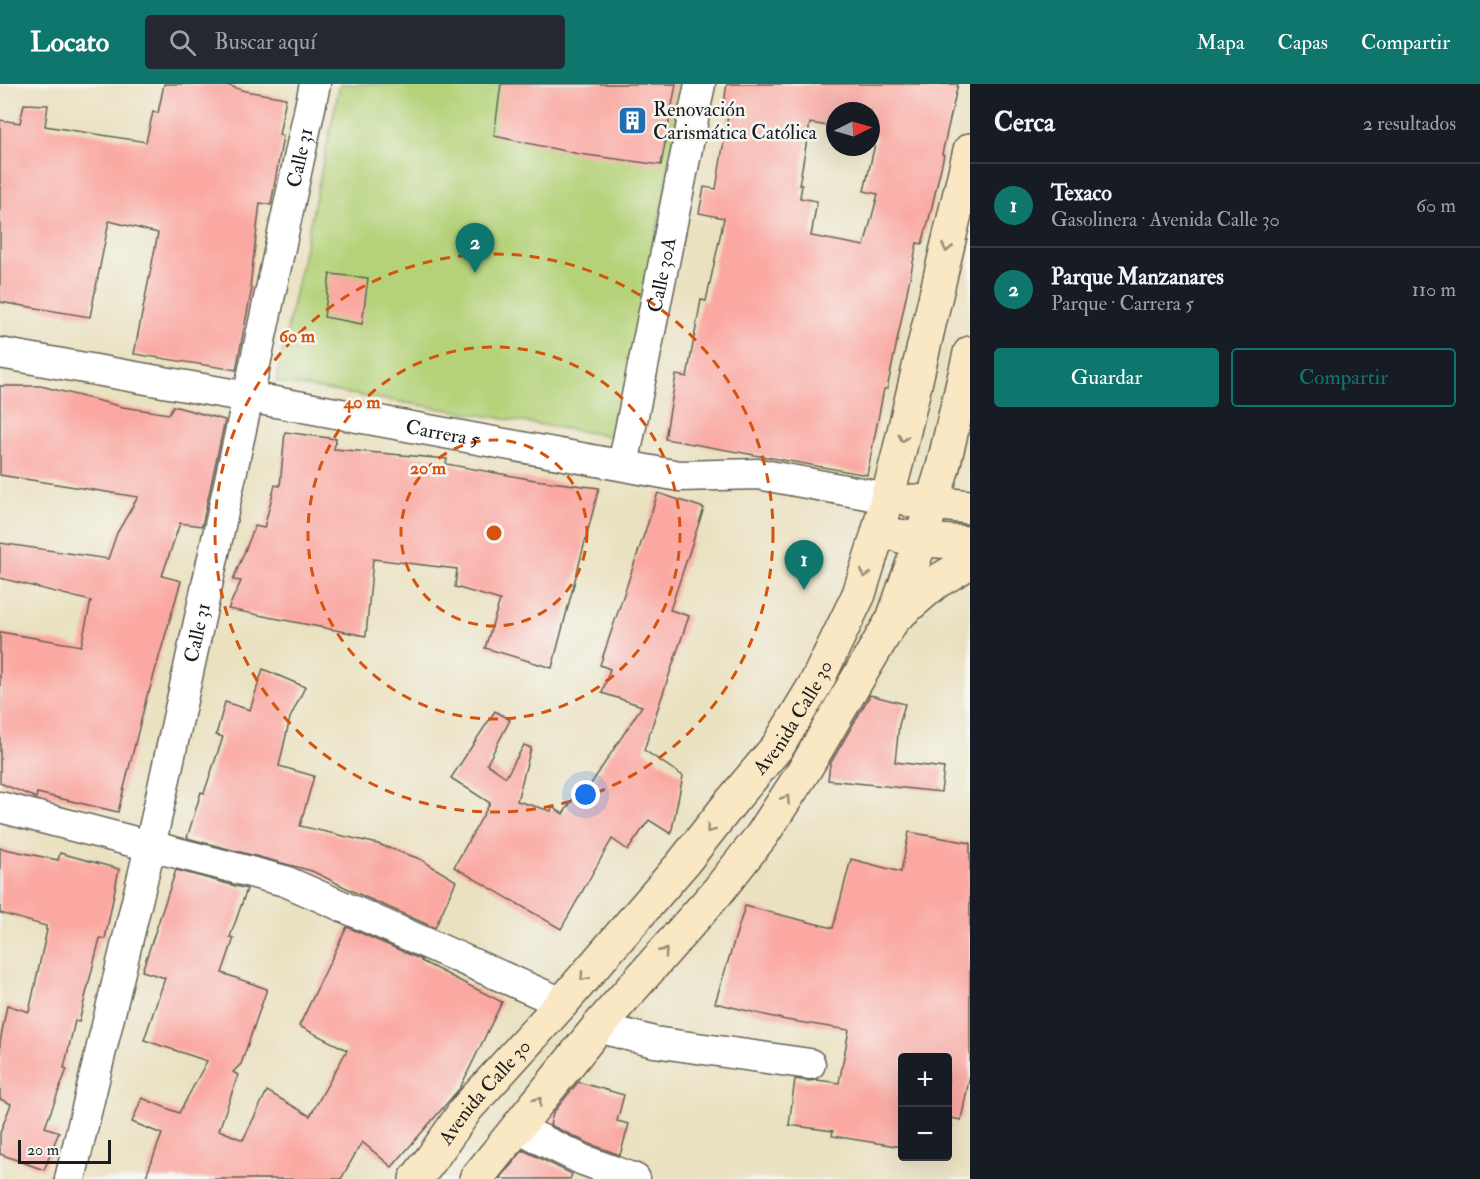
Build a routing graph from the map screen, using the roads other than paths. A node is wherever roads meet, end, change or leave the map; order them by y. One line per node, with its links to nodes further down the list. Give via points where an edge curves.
1 (315, 84): 6 (street, Calle 31)
2 (700, 84): 8 (street, Calle 30A)
3 (970, 150): 10 (main road, Avenida Calle 30, one-way to 10)
4 (0, 353): 6 (street, Carrera 5)
5 (970, 353): 7 (main road, Avenida Calle 30)
6 (248, 397): 8 (street, Carrera 5); 19 (street, Calle 31)
7 (951, 434): 9 (main road); 11 (main road, Avenida Calle 30)
8 (623, 465): 10 (street, Carrera 5, via 679,476 758,474)
9 (970, 472)
10 (888, 498): 11 (main road); 13 (main road, Avenida Calle 30)
11 (932, 503): 12 (main road); 14 (main road, Avenida Calle 30)
12 (970, 507)
13 (878, 533): 14 (main road); 20 (main road, Avenida Calle 30, one-way to 20, via 859,594 816,683 778,746)
14 (921, 540): 15 (main road); 17 (main road, Avenida Calle 30)
15 (970, 543)
16 (970, 562): 17 (main road, via 936,582)
17 (893, 619): 21 (main road, Avenida Calle 30, one-way to 17, via 762,835 806,769)
18 (0, 807): 19 (street)
19 (150, 847): 20 (street, via 285,881); 24 (street, Calle 31)
20 (562, 1003): 25 (main road, Avenida Calle 30, via 467,1108)
21 (598, 1027): 22 (street, via 654,1042); 23 (main road, Avenida Calle 30, one-way to 21)
22 (810, 1064)
23 (516, 1128): 26 (main road, Avenida Calle 30); 27 (street, via 583,1160)
24 (70, 1179)
25 (416, 1179)
26 (476, 1179)
27 (635, 1179)

